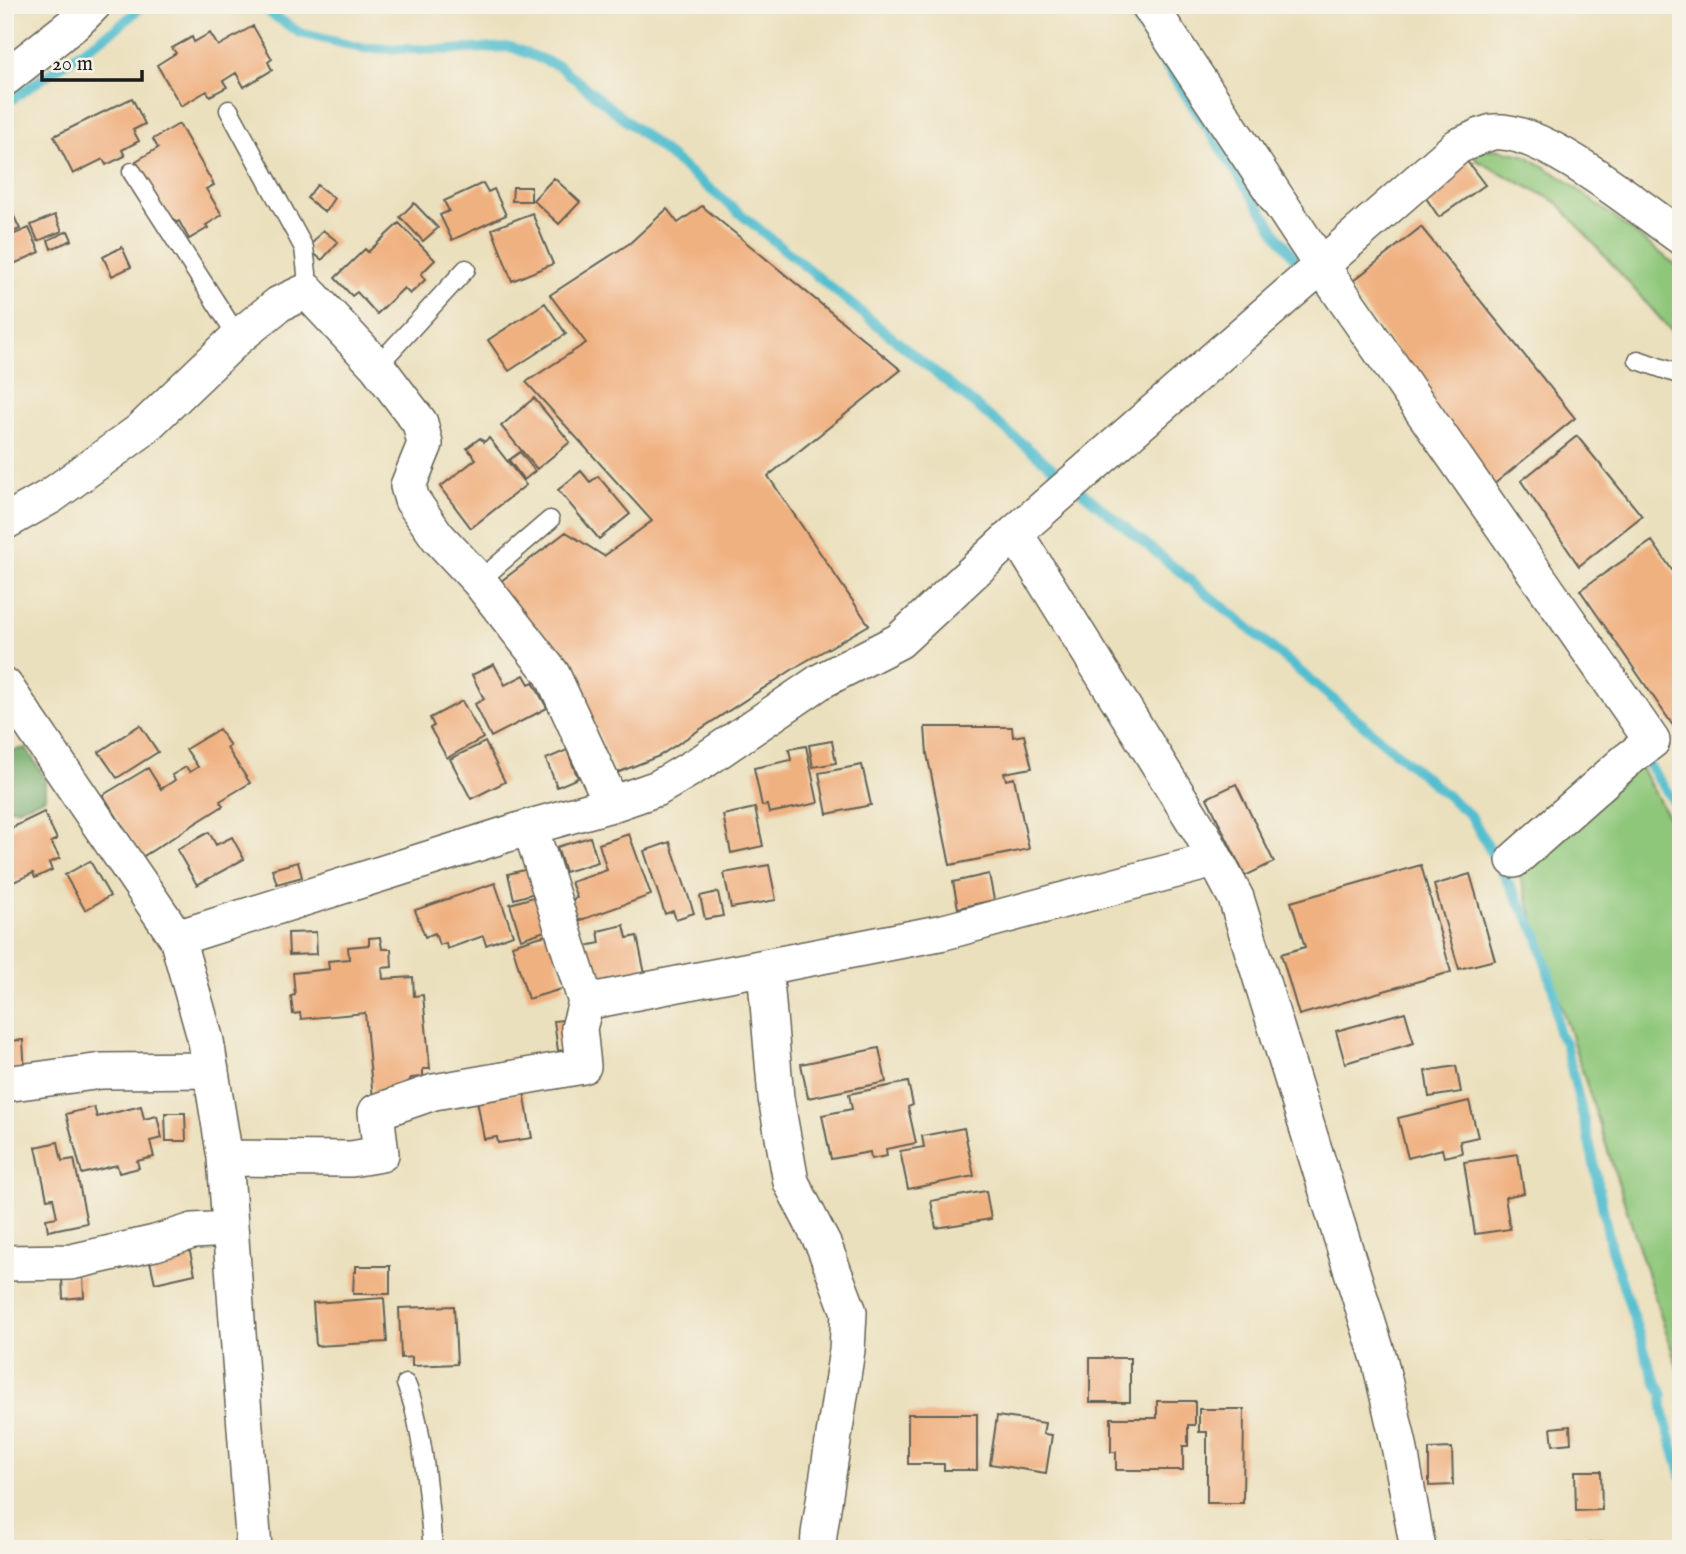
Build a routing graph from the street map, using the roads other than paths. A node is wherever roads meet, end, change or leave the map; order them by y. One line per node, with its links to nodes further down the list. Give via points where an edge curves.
1 (93, 5): 3 (street)
2 (1149, 5): 8 (street)
3 (5, 78)
4 (229, 110): 9 (lane, via 304,248)
5 (132, 172): 10 (lane)
6 (1681, 237): 8 (street, via 1566,156 1514,134 1493,132 1458,146)
7 (466, 269): 12 (lane)
8 (1312, 273): 16 (street); 22 (street, via 1652,741)
9 (307, 291): 10 (street, via 279,304); 12 (street)
10 (238, 337): 15 (street, via 140,430 51,496)
11 (1638, 360): 13 (lane)
12 (377, 366): 17 (street, via 420,423 425,444 408,486 412,500 437,537)
13 (1681, 375)
14 (550, 520): 17 (lane)
15 (5, 522)
16 (1015, 533): 19 (street, via 899,641 821,681 658,788); 21 (street)
17 (479, 582): 19 (street, via 552,674)
18 (5, 686): 23 (street)
19 (612, 804): 20 (street)
20 (530, 827): 23 (street); 25 (street)
21 (1214, 860): 24 (street, via 944,932); 35 (street, via 1236,898 1380,1362)
22 (1514, 860)
23 (177, 938): 26 (street)
24 (765, 968): 25 (street); 34 (street, via 776,1098 791,1182 824,1246 849,1312)
25 (586, 1002): 28 (street, via 579,1028 583,1066 434,1092 376,1112 381,1154 351,1159)
26 (211, 1070): 27 (street, via 102,1071); 28 (street)
27 (5, 1084)
28 (225, 1158): 29 (street)
29 (230, 1229): 30 (street, via 193,1231 71,1262); 32 (street)
30 (5, 1263)
31 (406, 1384): 33 (lane, via 421,1449)
32 (254, 1549)
33 (433, 1549)
34 (818, 1549)
35 (1418, 1549)

